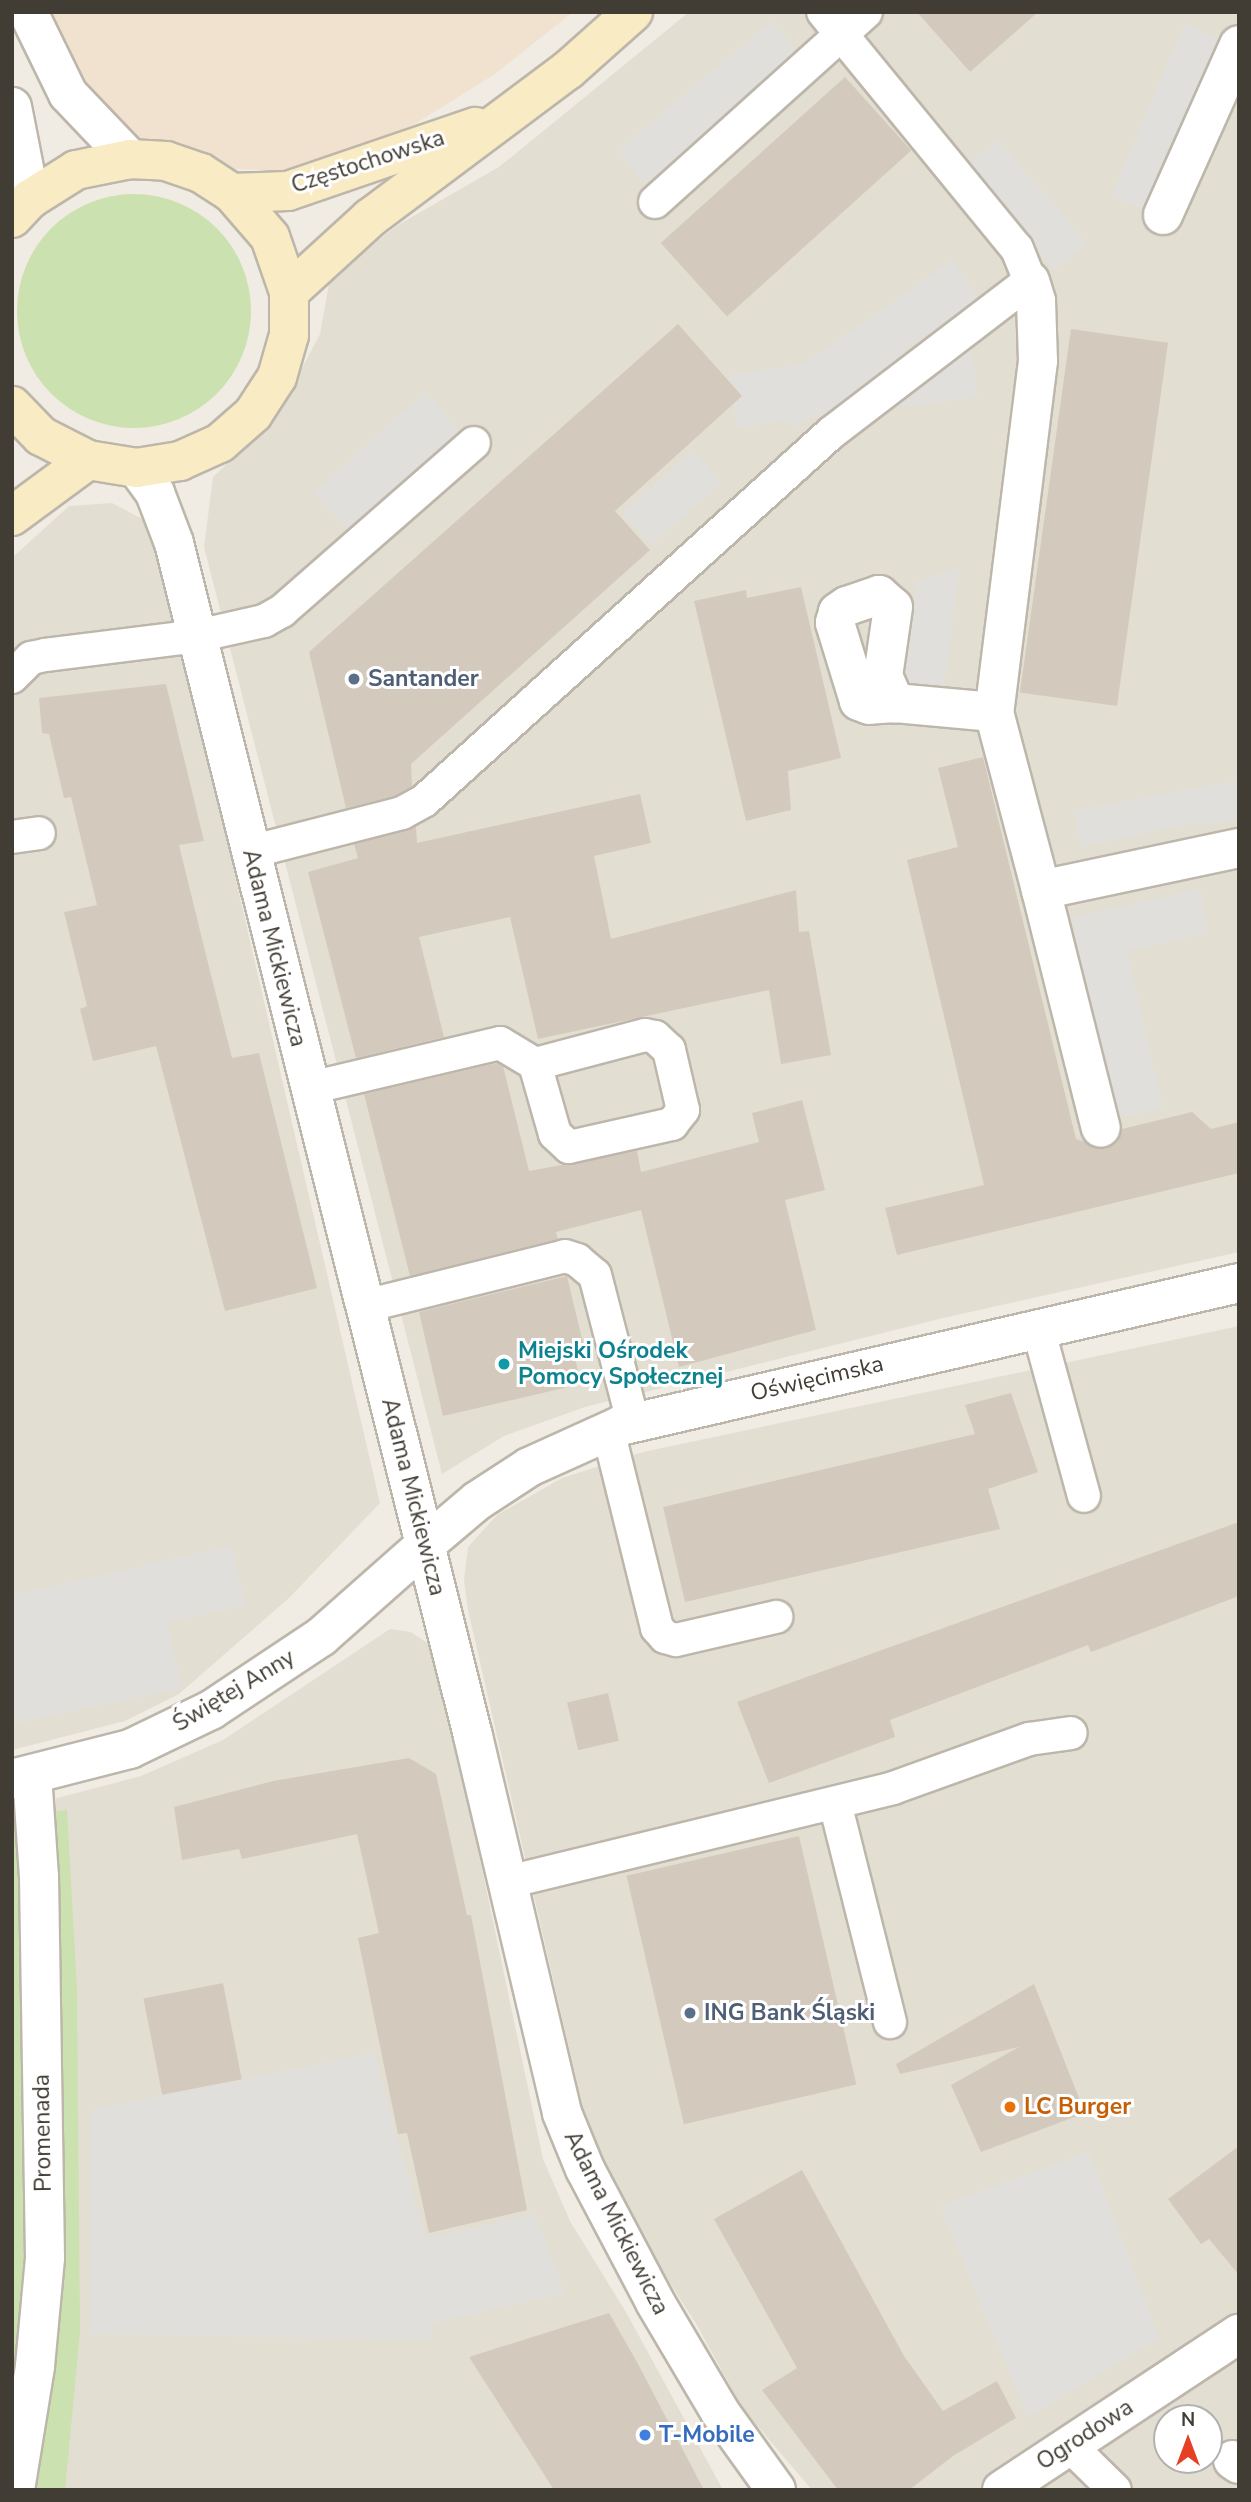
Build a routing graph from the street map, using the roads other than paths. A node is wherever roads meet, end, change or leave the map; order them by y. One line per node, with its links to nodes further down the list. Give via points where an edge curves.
1 (28, 12): 9 (street, via 68,94)
2 (633, 12): 8 (main road, Częstochowska, via 568,70)
3 (823, 12): 5 (lane)
4 (866, 12): 5 (lane)
5 (843, 37): 11 (lane); 14 (lane, via 1017,249)
6 (1239, 45): 13 (street)
7 (12, 107): 12 (street)
8 (502, 117): 10 (main road, Częstochowska, via 288,191); 15 (main road, Częstochowska, via 370,218)
9 (130, 159): 10 (main road, via 166,161 201,173); 12 (main road, via 76,170)
10 (232, 192): 15 (main road, via 270,237)
11 (655, 202)
12 (21, 209)
13 (1163, 215)
14 (1030, 281): 24 (street, via 1037,301 1038,361); 26 (lane, via 831,433 425,800 402,813)
15 (289, 292): 19 (main road, via 289,335 277,377 253,414 220,443 180,461)
16 (12, 406): 18 (main road, via 41,436)
17 (474, 443): 21 (lane, via 282,611 242,628)
18 (88, 460): 19 (main road); 20 (main road)
19 (137, 468): 21 (street, Adama Mickiewicza, via 165,514)
20 (12, 516)
21 (197, 636): 22 (lane, via 31,658); 26 (street, Adama Mickiewicza)
22 (12, 677)
23 (895, 703): 24 (street)
24 (994, 712): 27 (street)
25 (1239, 848): 27 (street)
26 (250, 852): 29 (street, Adama Mickiewicza)
27 (1041, 890): 30 (street)
28 (535, 1064): 28 (lane, via 555,1134 569,1147 680,1119 683,1101 669,1050 655,1037 645,1035); 29 (lane, via 513,1047 485,1044)
29 (310, 1088): 32 (street, Adama Mickiewicza)
30 (1101, 1128)
31 (1239, 1283): 33 (street, Oświęcimska)
32 (365, 1306): 34 (lane, via 565,1256 577,1260 595,1275); 36 (street, Adama Mickiewicza)
33 (1038, 1328): 34 (street, Oświęcimska); 35 (lane)
34 (620, 1426): 36 (street, Oświęcimska, via 502,1484); 37 (lane, via 657,1628 676,1640)
35 (1084, 1496)
36 (425, 1545): 39 (street, Świętej Anny, via 321,1637 211,1710 130,1749); 41 (street, Adama Mickiewicza)
37 (776, 1617)
38 (1071, 1733): 40 (lane, via 1029,1740 893,1788)
39 (22, 1777): 45 (street, Promenada, via 39,1877 45,2258 35,2366)
40 (835, 1803): 41 (lane); 42 (lane)
41 (508, 1882): 46 (street, Adama Mickiewicza, via 572,2141 674,2335 720,2413)
42 (890, 2022)
43 (1239, 2334): 44 (street, Ogrodowa)
44 (1069, 2445): 47 (street, Ogrodowa); 48 (lane)
45 (15, 2490)
46 (776, 2490)
47 (1002, 2490)
48 (1115, 2490)

